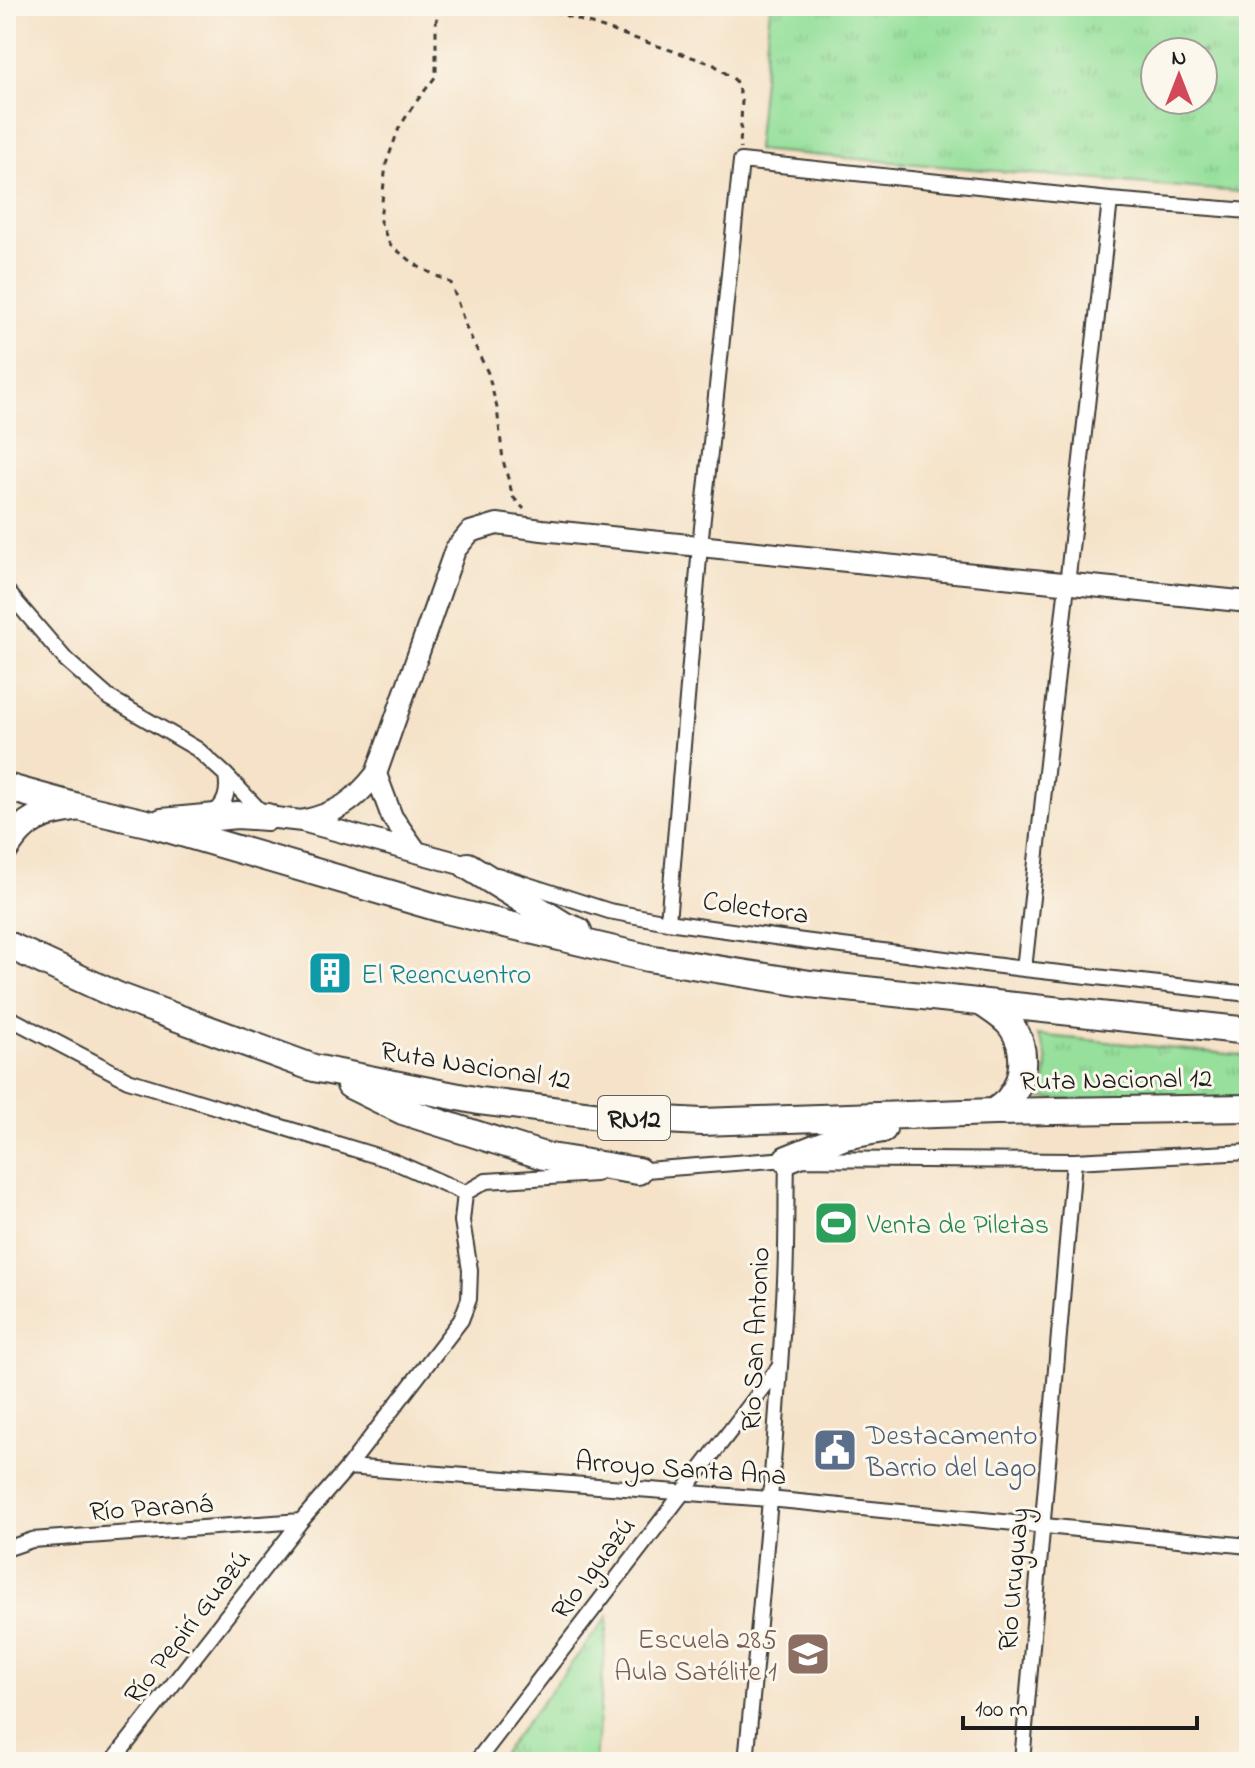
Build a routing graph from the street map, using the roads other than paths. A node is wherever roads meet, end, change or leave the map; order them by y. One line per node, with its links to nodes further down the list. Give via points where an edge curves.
1 (1110, 200): 2 (street); 3 (street, via 741,161); 4 (street)
2 (1249, 211)
3 (700, 546): 4 (main road); 7 (main road, via 497,524 470,532 455,550); 18 (street)
4 (1067, 584): 6 (main road); 21 (street)
5 (6, 590): 8 (street, via 66,660 108,697 197,749)
6 (1249, 602)
7 (376, 774): 13 (main road, via 344,806); 16 (main road, via 392,817)
8 (226, 775): 11 (street, via 227,795); 12 (street)
9 (6, 787): 10 (highway, Ruta Nacional 12)
10 (78, 807): 14 (highway, Ruta Nacional 12); 15 (highway, via 46,813 18,831)
11 (207, 817): 12 (highway); 14 (highway)
12 (267, 817): 13 (main road, Colectora)
13 (302, 821): 16 (main road, Colectora)
14 (151, 824): 20 (highway, Ruta Nacional 12, via 446,910)
15 (6, 848)
16 (416, 851): 17 (main road, Colectora)
17 (468, 866): 18 (street, Colectora, via 609,911); 20 (highway, via 565,926)
18 (668, 922): 21 (street, Colectora)
19 (10, 943): 26 (highway, Ruta Nacional 12 / RN12, via 118,996)
20 (648, 958): 23 (highway, Ruta Nacional 12, via 810,984)
21 (1024, 969): 22 (street, Colectora)
22 (1249, 994)
23 (981, 1002): 25 (highway, Ruta Nacional 12); 28 (highway, via 1012,1027 1022,1054 1018,1083)
24 (6, 1016): 34 (street, via 128,1080 393,1161)
25 (1249, 1031)
26 (314, 1068): 29 (highway, Ruta Nacional 12 / RN12, via 479,1101 608,1117 702,1122); 33 (highway, via 403,1111 544,1156)
27 (1249, 1108): 28 (highway, Ruta Nacional 12 / RN12)
28 (994, 1112): 29 (highway, Ruta Nacional 12 / RN12)
29 (957, 1114): 31 (highway, via 845,1136)
30 (1249, 1152): 32 (street)
31 (787, 1159): 32 (street); 33 (street); 35 (street, Río San Antonio)
32 (1074, 1161): 40 (street, Río Uruguay)
33 (638, 1171): 34 (street, via 486,1181)
34 (465, 1193): 36 (street, Río Pepirí Guazú, via 462,1221 470,1270 469,1299 461,1320)
35 (780, 1366): 37 (street, Río Iguazú); 38 (street, Río San Antonio)
36 (348, 1467): 37 (street, Arroyo Santa Ana); 39 (street, Río Pepirí Guazú)
37 (682, 1493): 38 (street, Arroyo Santa Ana); 44 (street, Río Iguazú)
38 (769, 1499): 40 (street, Arroyo Santa Ana); 45 (street, Río San Antonio)
39 (301, 1521): 42 (street, Río Paraná, via 32,1540); 43 (street, Río Pepirí Guazú)
40 (1043, 1526): 41 (street, Arroyo Santa Ana); 46 (street, Río Uruguay)
41 (1249, 1546)
42 (6, 1549)
43 (112, 1762)
44 (476, 1762)
45 (746, 1762)
46 (1022, 1762)

